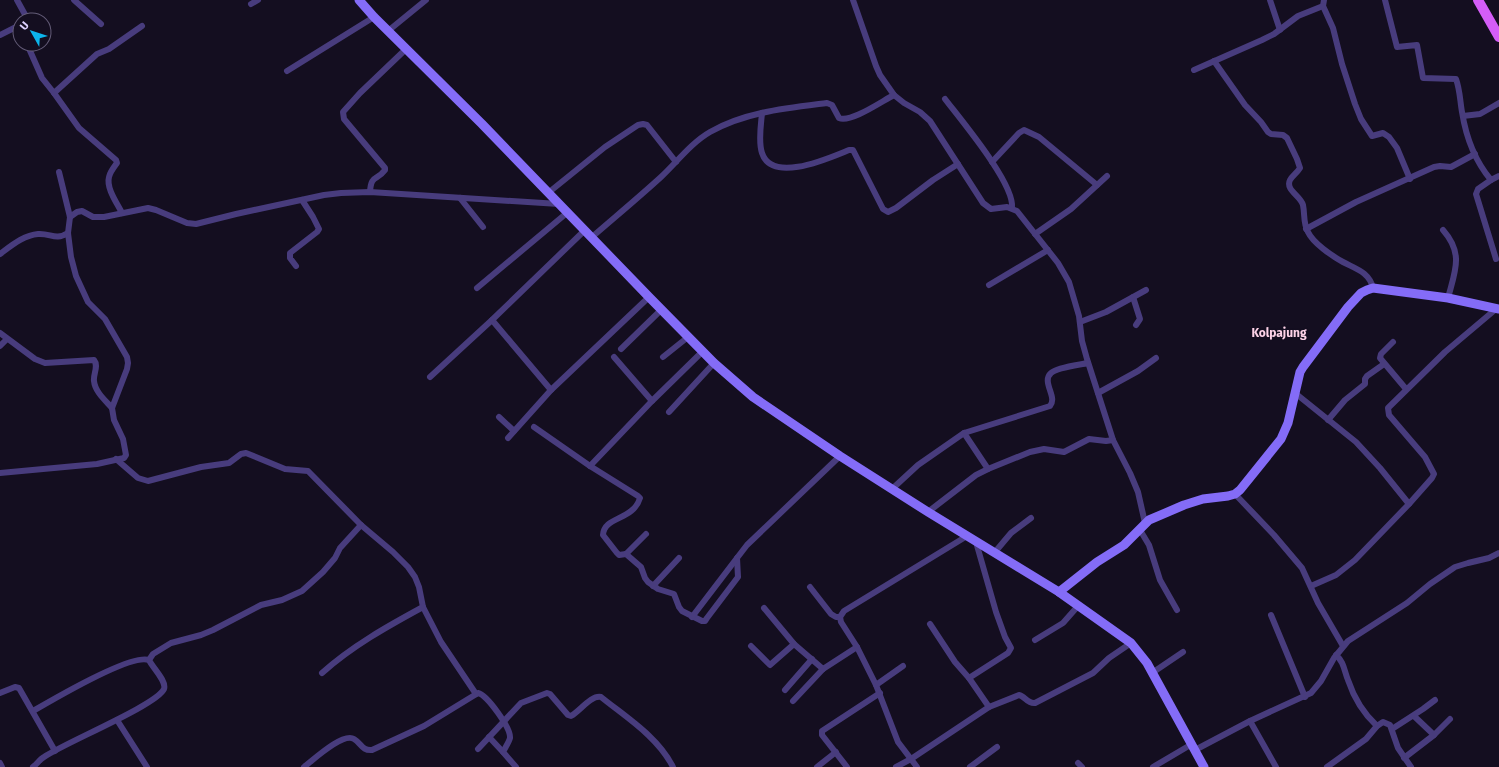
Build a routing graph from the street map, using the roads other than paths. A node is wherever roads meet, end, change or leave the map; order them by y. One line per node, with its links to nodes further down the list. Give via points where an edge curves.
1 (17, 0): 12 (street)
2 (74, 0): 14 (street)
3 (258, 0): 11 (street)
4 (359, 0): 13 (street)
5 (426, 0): 17 (street)
6 (853, 0): 27 (street, via 876,66)
7 (1270, 0): 18 (street)
8 (1385, 0): 31 (street, via 1397,47 1417,45 1424,78 1456,78)
9 (1478, 0): 20 (main road)
10 (1323, 3): 18 (street, via 1298,16); 39 (street, via 1361,119 1372,136 1383,133 1394,143)
11 (251, 4)
12 (24, 12)
13 (374, 17): 17 (street); 25 (street)
14 (102, 24)
15 (142, 26): 26 (street, via 109,49 97,54)
16 (12, 29): 19 (street)
17 (388, 30): 21 (street)
18 (1280, 30): 23 (street)
19 (0, 35)
20 (1499, 37)
21 (406, 49): 42 (street, via 343,112 344,119 384,165 385,170 372,181); 43 (street)
22 (30, 52): 26 (street, via 39,74)
23 (1214, 61): 24 (street); 52 (street, via 1268,132 1283,134 1291,144 1300,168 1291,178 1289,185 1302,202)
24 (1194, 70)
25 (287, 71)
26 (54, 93): 49 (street, via 79,128 116,160 109,182)
27 (894, 95): 30 (street, via 846,119 838,118 832,105 827,102); 35 (street, via 926,117)
28 (945, 100): 34 (street)
29 (1499, 104): 31 (street, via 1480,114)
30 (762, 113): 33 (street, via 728,123 708,133); 35 (street, via 761,148 769,163 784,168 796,168 853,150 883,208 888,212)
31 (1463, 116): 32 (street)
32 (1475, 154): 39 (street, via 1454,166 1437,166); 40 (street)
33 (676, 162): 43 (street, via 647,125 638,125 605,147); 56 (street)
34 (992, 162): 41 (street, via 1024,130 1039,137); 47 (street, via 1012,199)
35 (958, 164): 47 (street, via 987,207 994,210)
36 (59, 172): 50 (street)
37 (1107, 176): 41 (street)
38 (1499, 176): 40 (street)
39 (1410, 179): 52 (street, via 1356,202)
40 (1491, 180): 60 (street, via 1478,189 1476,194)
41 (1097, 185): 57 (street, via 1071,209)
42 (370, 192): 44 (street); 45 (street, via 341,193)
43 (548, 193): 46 (street)
44 (460, 198): 46 (street); 51 (street)
45 (302, 200): 49 (street, via 196,224 148,208); 61 (street, via 319,229 290,253 290,258)
46 (559, 204): 48 (street)
47 (1012, 208): 57 (street)
48 (568, 212): 53 (street); 63 (street)
49 (122, 213): 50 (street, via 96,218 80,212)
50 (70, 217): 55 (street)
51 (483, 227)
52 (1306, 229): 64 (street, via 1313,240 1330,253 1363,272 1370,279)
53 (585, 230): 56 (street); 71 (street)
54 (1443, 230): 68 (street, via 1456,251 1456,268)
55 (68, 233): 59 (street, via 57,237 34,234); 93 (street, via 71,257 84,295 105,319 127,357 127,369)
56 (595, 233): 67 (street)
57 (1035, 234): 58 (street)
58 (1048, 250): 62 (street); 72 (street, via 1069,282)
59 (0, 254)
60 (1496, 259)
61 (296, 266)
62 (989, 285)
63 (477, 288)
64 (1373, 288): 68 (street); 91 (street, via 1356,298 1311,356 1300,372)
65 (1146, 290): 66 (street)
66 (1133, 297): 72 (street, via 1106,312); 73 (street, via 1140,316)
67 (649, 298): 70 (street); 89 (street)
68 (1448, 298): 69 (street)
69 (1497, 309): 88 (street, via 1445,352)
70 (662, 310): 75 (street); 79 (street)
71 (492, 320): 87 (street); 89 (street)
72 (1080, 322): 85 (street)
73 (1136, 325)
74 (0, 333): 76 (street)
75 (688, 337): 80 (street); 82 (street)
76 (7, 339): 78 (street); 93 (street, via 45,363 94,360 96,388)
77 (1393, 342): 86 (street, via 1380,356)
78 (0, 346)
79 (621, 349)
80 (703, 351): 84 (street); 92 (street)
81 (614, 357): 92 (street)
82 (662, 357)
83 (1156, 358): 90 (street)
84 (714, 363): 94 (street); 102 (street, via 763,406)
85 (1088, 363): 90 (street); 99 (street, via 1052,373 1048,378 1052,399 1050,406)
86 (1384, 364): 88 (street); 96 (street, via 1366,376 1365,384 1345,400)
87 (430, 377)
88 (1406, 389): 109 (street, via 1391,403 1387,411 1425,456 1434,474)
89 (551, 390): 98 (street)
90 (1098, 393): 101 (street)
91 (1295, 393): 96 (street); 108 (street, via 1281,439)
92 (652, 401): 104 (street)
93 (112, 408): 103 (street, via 126,455)
94 (669, 412)
95 (499, 417): 98 (street)
96 (1328, 420): 109 (street, via 1356,442)
97 (534, 427): 104 (street)
98 (514, 431): 100 (street)
99 (964, 433): 105 (street); 107 (street, via 918,465)
100 (508, 438)
101 (1113, 440): 105 (street, via 1089,439 1064,452 1040,449); 113 (street, via 1138,492)
102 (840, 456): 107 (street); 121 (street, via 747,545)
103 (116, 460): 106 (street); 112 (street, via 138,478 148,481 201,467 229,463 246,453 285,469 308,471)
104 (590, 466): 119 (street, via 636,493 640,498 631,512 607,524 604,530 603,535 617,553)
105 (988, 469): 110 (street, via 963,484)
106 (0, 473)
107 (892, 489): 110 (street)
108 (1235, 494): 113 (street, via 1195,501 1174,509); 123 (street, via 1295,558)
109 (1409, 504): 123 (street, via 1343,570 1326,581)
110 (928, 512): 115 (street)
111 (1031, 518): 117 (street, via 1008,536)
112 (361, 525): 127 (street, via 408,567 419,587); 143 (street, via 340,548 336,558 302,591 282,600 261,605 201,636 171,643 153,654)
113 (1142, 527): 125 (street, via 1124,545 1086,570); 129 (street, via 1160,580)
114 (646, 534): 119 (street)
115 (967, 536): 116 (street); 132 (street, via 844,611)
116 (976, 542): 117 (street); 148 (street, via 996,612 1011,648)
117 (995, 552): 125 (street)
118 (1499, 553): 138 (street, via 1455,567 1407,603)
119 (626, 554): 122 (street, via 641,567 645,578)
120 (679, 558): 122 (street)
121 (737, 558): 131 (street); 131 (street, via 738,577 708,618 702,621)
122 (653, 586): 131 (street, via 674,594 679,607)
123 (1311, 586): 138 (street, via 1318,604)
124 (810, 587): 132 (street, via 831,614)
125 (1059, 592): 126 (street)
126 (1078, 606): 134 (street, via 1063,623); 135 (street)
127 (423, 607): 146 (street, via 367,640); 153 (street)
128 (764, 608): 136 (street)
129 (1177, 610)
130 (1271, 615): 154 (street)
131 (692, 617)
132 (840, 617): 139 (street)
133 (930, 624): 148 (street)
134 (1035, 640)
135 (1131, 643): 147 (street); 157 (street, via 1105,661 1095,672 1035,703 1028,702 1018,695)
136 (794, 644): 137 (street, via 770,664); 142 (street)
137 (751, 646)
138 (1342, 646): 141 (street)
139 (857, 648): 145 (street); 149 (street)
140 (1183, 652): 147 (street)
141 (1336, 655): 154 (street, via 1316,687); 164 (street, via 1343,662 1361,709)
142 (812, 659): 145 (street); 150 (street)
143 (149, 660): 158 (street, via 138,660 96,676); 161 (street, via 162,679 164,688 146,704)
144 (903, 666): 149 (street)
145 (823, 669): 156 (street)
146 (322, 673)
147 (1152, 673): 168 (street)
148 (969, 678): 157 (street)
149 (876, 685): 152 (street)
150 (785, 690)
151 (0, 693): 158 (street, via 15,686 19,688)
152 (880, 693): 173 (street, via 822,731 822,735); 175 (street, via 898,742)
153 (476, 694): 163 (street, via 486,698); 180 (street, via 424,726 372,750 365,749 351,737 347,738 333,744)
154 (1305, 696): 162 (street)
155 (1435, 700): 159 (street)
156 (793, 701)
157 (989, 708): 175 (street)
158 (33, 711): 171 (street)
159 (1414, 716): 165 (street); 166 (street)
160 (1450, 719): 166 (street)
161 (117, 720): 171 (street); 179 (street)
162 (1250, 721): 168 (street); 190 (street)
163 (504, 722): 167 (street); 172 (street, via 510,739); 182 (street, via 524,700 547,693 571,716 596,696 601,697 645,733 670,760)
164 (1377, 726): 165 (street, via 1386,723); 191 (street, via 1366,739)
165 (1392, 729): 174 (street, via 1394,741)
166 (1434, 735): 174 (street)
167 (489, 737): 170 (street); 172 (street)
168 (1193, 747): 188 (street); 189 (street)
169 (996, 748): 187 (street)
170 (478, 749)
171 (55, 751): 178 (street)
172 (502, 752): 181 (street)
173 (836, 752): 183 (street); 184 (street)
174 (1404, 758): 192 (street)
175 (911, 759): 185 (street); 186 (street)
176 (0, 763): 177 (street)
177 (2, 767)
178 (33, 767)
179 (146, 767)
180 (304, 767)
181 (516, 767)
182 (673, 767)
183 (817, 767)
184 (848, 767)
185 (896, 767)
186 (917, 767)
187 (970, 767)
188 (1153, 767)
189 (1204, 767)
190 (1276, 767)
191 (1327, 767)
192 (1411, 767)

